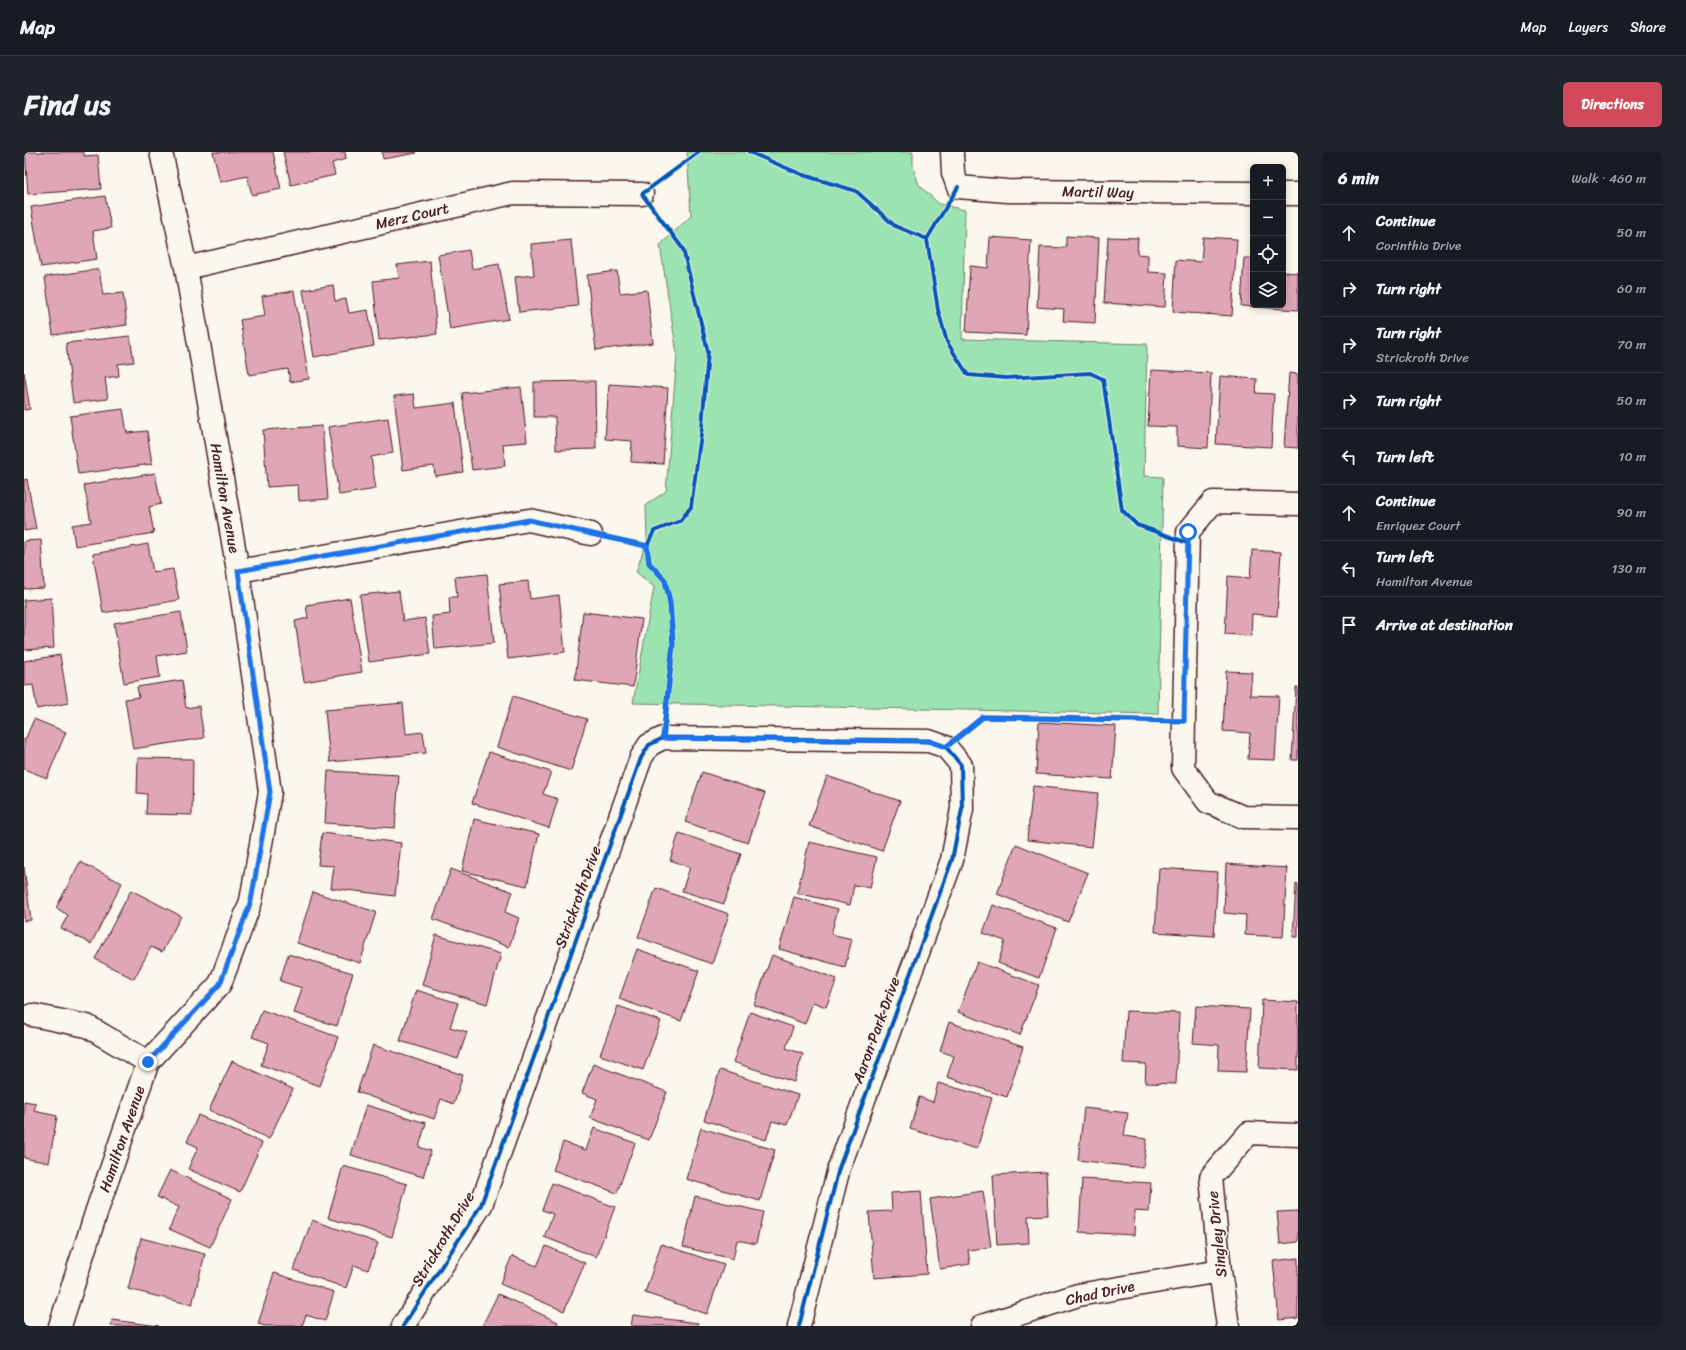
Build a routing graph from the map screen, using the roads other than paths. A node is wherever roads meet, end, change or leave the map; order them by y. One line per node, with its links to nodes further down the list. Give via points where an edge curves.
1 (161, 152): 7 (street, Hamilton Avenue)
2 (953, 163): 3 (street, Martil Way, via 958,187 1007,191)
3 (1250, 193)
4 (642, 194): 7 (street, Merz Court, via 513,193)
5 (1286, 194): 6 (street)
6 (1298, 194)
7 (186, 268): 10 (street, Hamilton Avenue)
8 (1298, 504): 12 (street, via 1213,502 1188,532 1183,768 1208,802 1243,817)
9 (591, 534): 10 (street, via 529,520)
10 (238, 571): 14 (street, Hamilton Avenue, via 270,792 251,901 220,984)
11 (946, 747): 18 (street, Strickroth Drive, via 929,741 679,738 663,738 649,745 641,758 481,1205); 19 (street, Aaron Park Drive, via 961,765 962,809 952,860 839,1168)
12 (1298, 818)
13 (32, 1015): 14 (street, via 87,1026)
14 (148, 1062): 17 (street, Hamilton Avenue)
15 (1298, 1135): 16 (street, Singley Drive, via 1249,1133 1211,1177)
16 (1220, 1270): 20 (street, Chad Drive, via 1078,1295); 21 (street, Singley Drive)
17 (60, 1326)
18 (403, 1326)
19 (799, 1326)
20 (982, 1326)
21 (1228, 1326)

